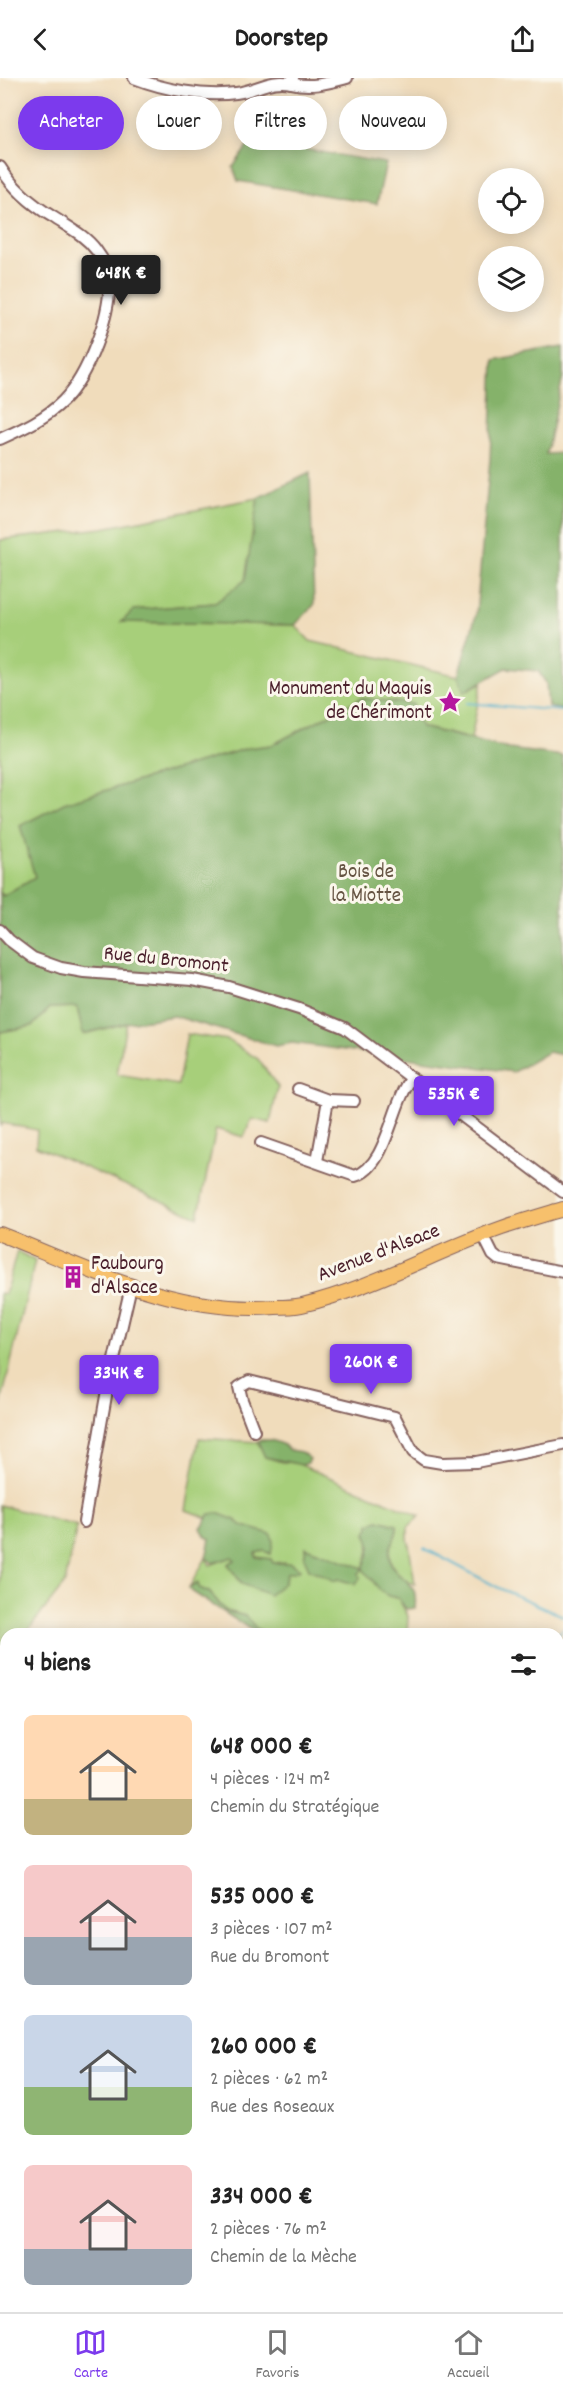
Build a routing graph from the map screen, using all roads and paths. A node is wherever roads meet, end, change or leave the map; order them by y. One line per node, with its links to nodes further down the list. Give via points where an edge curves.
1 (134, 78): 3 (street, via 196,93 237,93)
2 (347, 78): 3 (street, via 302,86)
3 (292, 80)
4 (0, 167): 5 (street, via 33,204 75,230 95,249 107,270 109,289 103,322 78,382 61,403 42,417)
5 (0, 439)
6 (0, 930): 7 (street, Rue du Bromont, via 33,958 61,968 192,980 289,1005 345,1028)
7 (412, 1078): 12 (street, via 375,1162 366,1173 355,1176); 13 (street, Rue du Bromont)
8 (298, 1089): 9 (street)
9 (328, 1100): 10 (street); 12 (street)
10 (354, 1101)
11 (261, 1143): 12 (street)
12 (317, 1161)
13 (563, 1192)
14 (563, 1209): 16 (main road, Avenue d'Alsace)
15 (0, 1234): 18 (main road, Avenue d'Alsace)
16 (483, 1235): 17 (street, via 498,1258); 18 (main road, Avenue d'Alsace, via 364,1286 300,1305 255,1309 215,1306)
17 (563, 1272)
18 (131, 1286): 21 (street)
19 (254, 1431): 20 (street, via 240,1387 249,1381 395,1418 413,1452 424,1460 476,1462)
20 (563, 1445)
21 (84, 1522)

